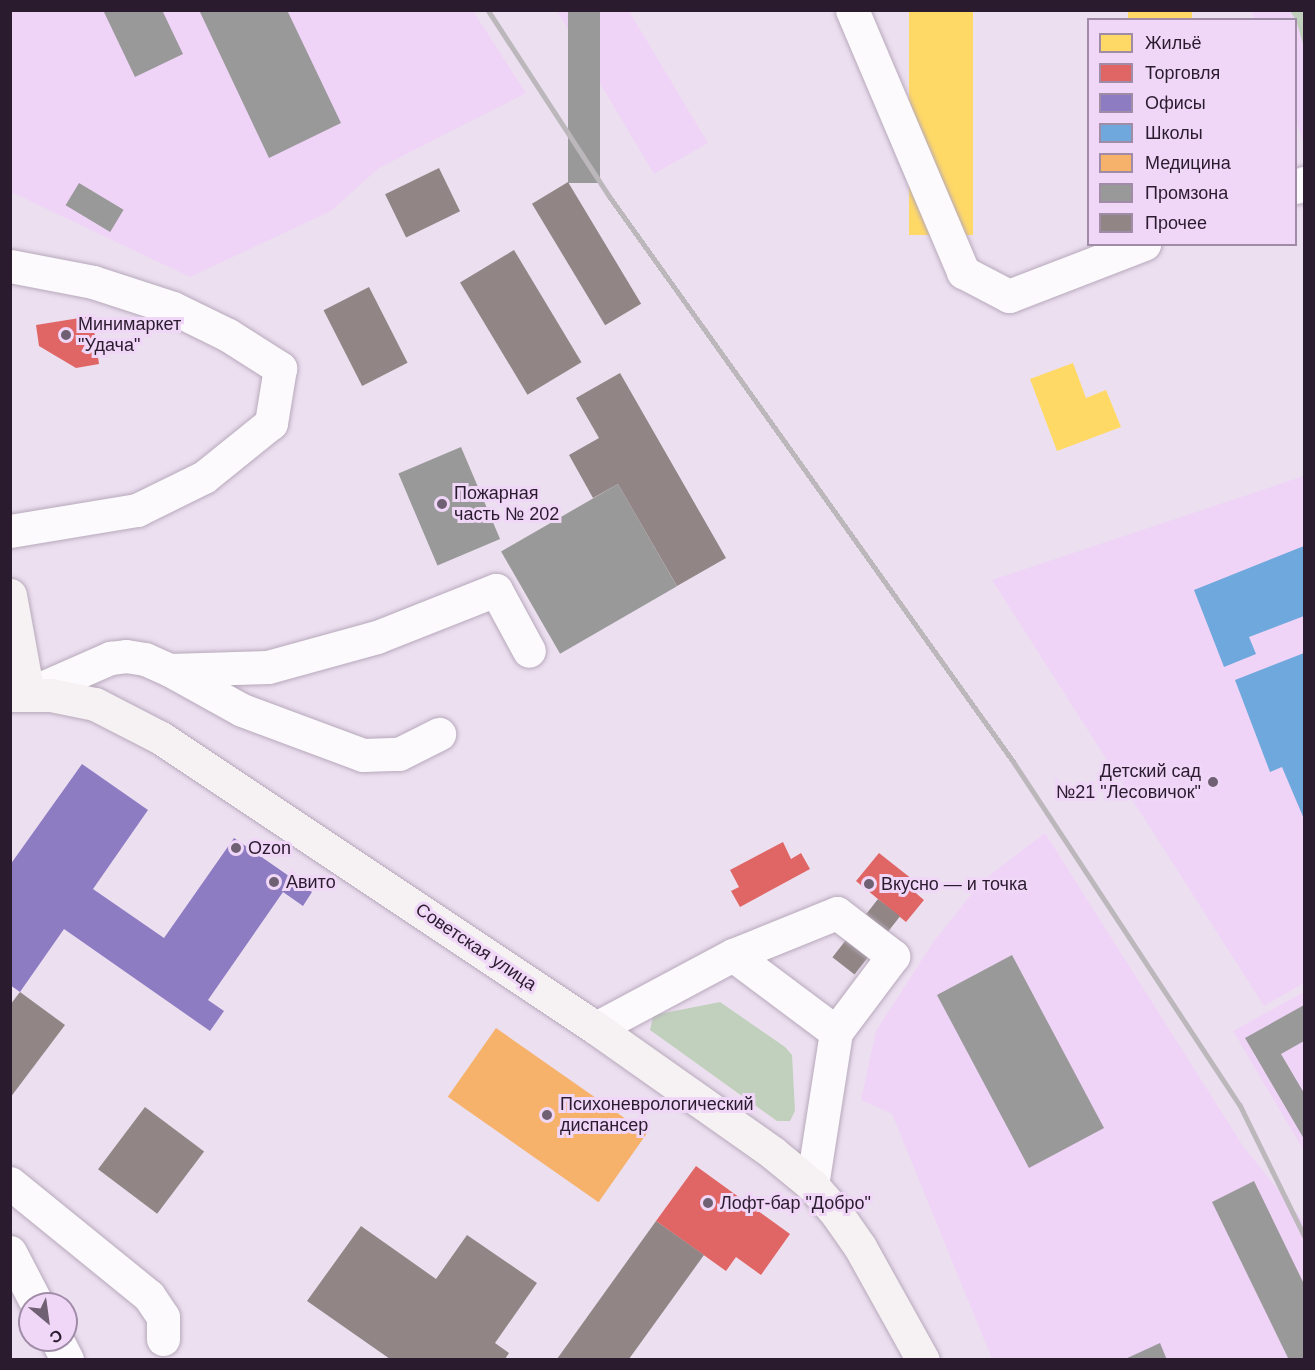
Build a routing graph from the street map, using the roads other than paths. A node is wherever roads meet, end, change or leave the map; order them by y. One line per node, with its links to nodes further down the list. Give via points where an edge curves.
1 (852, 10): 2 (lane, via 963,272 1009,296)
2 (1139, 246)
3 (10, 266): 4 (lane, via 93,282 173,308 228,335 280,368 271,423 204,477 137,510)
4 (10, 531)
5 (10, 596): 8 (main road)
6 (529, 651): 7 (lane, via 496,590 377,637 268,667)
7 (170, 670): 8 (lane, via 146,659 110,658); 9 (lane, via 242,710 363,755 399,754)
8 (19, 694): 11 (main road, Советская улица, via 51,695 95,704 161,738)
9 (438, 734)
10 (733, 955): 11 (lane); 12 (lane); 12 (lane, via 837,913 893,956)
11 (596, 1028): 14 (main road, Советская улица)
12 (836, 1032): 14 (lane)
13 (10, 1183): 17 (lane, via 149,1296 163,1317)
14 (812, 1185): 18 (main road, Советская улица, via 861,1247)
15 (10, 1252): 16 (lane)
16 (24, 1292)
17 (163, 1340)
18 (923, 1359)

